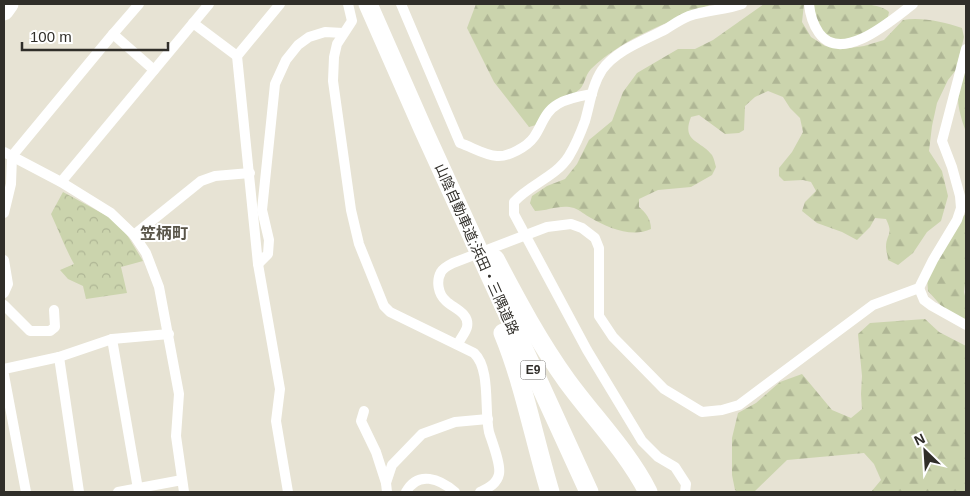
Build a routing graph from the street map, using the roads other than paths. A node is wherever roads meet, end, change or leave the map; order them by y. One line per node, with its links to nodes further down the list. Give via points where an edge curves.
1 (9, 4): 11 (highway)
2 (138, 4): 14 (street)
3 (209, 4): 12 (street)
4 (280, 4): 16 (street)
5 (348, 4): 13 (street, via 352,21)
6 (368, 4): 19 (highway, 山陰自動車道;浜田・三隅道路 / E9)
7 (401, 4): 18 (street, via 460,143 491,155 500,156 518,150 533,138 542,119 558,104)
8 (742, 4): 18 (street, via 692,15 626,49 602,70)
9 (809, 4): 10 (street, via 810,16 821,37 847,43 879,30)
10 (913, 4)
11 (4, 11)
12 (193, 23): 16 (street); 17 (street)
13 (344, 33): 28 (street, via 325,32 298,45 286,60 276,84 262,210 269,240 268,254); 36 (street, via 336,51 333,81 351,210 359,244 384,306 390,312)
14 (113, 34): 17 (street); 20 (street)
15 (966, 49): 29 (street, via 942,141 952,167 961,208 958,220)
16 (237, 56): 21 (street)
17 (154, 70): 22 (street)
18 (592, 94): 25 (street, via 585,121 570,155 559,168 514,202 514,214)
19 (423, 129): 26 (highway, 山陰自動車道;浜田・三隅道路 / E9); 55 (highway, via 537,336 568,382 624,452)
20 (8, 154): 22 (street); 23 (street, via 11,184)
21 (250, 172): 24 (street, via 201,181); 28 (street)
22 (61, 182): 24 (street, via 111,213)
23 (4, 213)
24 (134, 235): 34 (street, via 155,275)
25 (526, 236): 29 (street, via 571,224 595,238 599,248 599,316 612,336 664,389 702,412 739,405 873,305); 36 (street, via 453,262 441,271 438,282 440,294 466,318 467,326); 56 (street, via 587,350 642,441 658,457 675,467 686,484)
26 (477, 248): 53 (highway, via 487,291 510,350); 54 (highway, 山陰自動車道;浜田・三隅道路 / E9)
27 (4, 260): 30 (street, via 8,284)
28 (258, 264): 49 (street, via 280,389 276,420)
29 (919, 288): 33 (street, via 924,300)
30 (4, 293)
31 (4, 305): 32 (street, via 30,331 50,331 55,327)
32 (54, 310)
33 (966, 325)
34 (169, 334): 35 (street); 42 (street, via 179,394 176,436)
35 (112, 340): 37 (street); 43 (street)
36 (458, 344): 41 (street, via 474,353 482,363)
37 (59, 357): 38 (street); 46 (street)
38 (4, 369)
39 (4, 375): 45 (street)
40 (364, 411): 44 (street, via 361,421 376,452)
41 (488, 420): 44 (street, via 456,422 422,434 392,465); 52 (street, via 499,474 493,485)
42 (182, 480): 43 (street); 48 (street)
43 (138, 488): 47 (street)
44 (386, 488)
45 (26, 492)
46 (79, 492)
47 (118, 492)
48 (184, 492)
49 (288, 492)
50 (406, 492): 51 (street, via 421,480 433,478)
51 (455, 492)
52 (480, 492)
53 (550, 492)
54 (589, 492)
55 (648, 492)
56 (685, 492)

